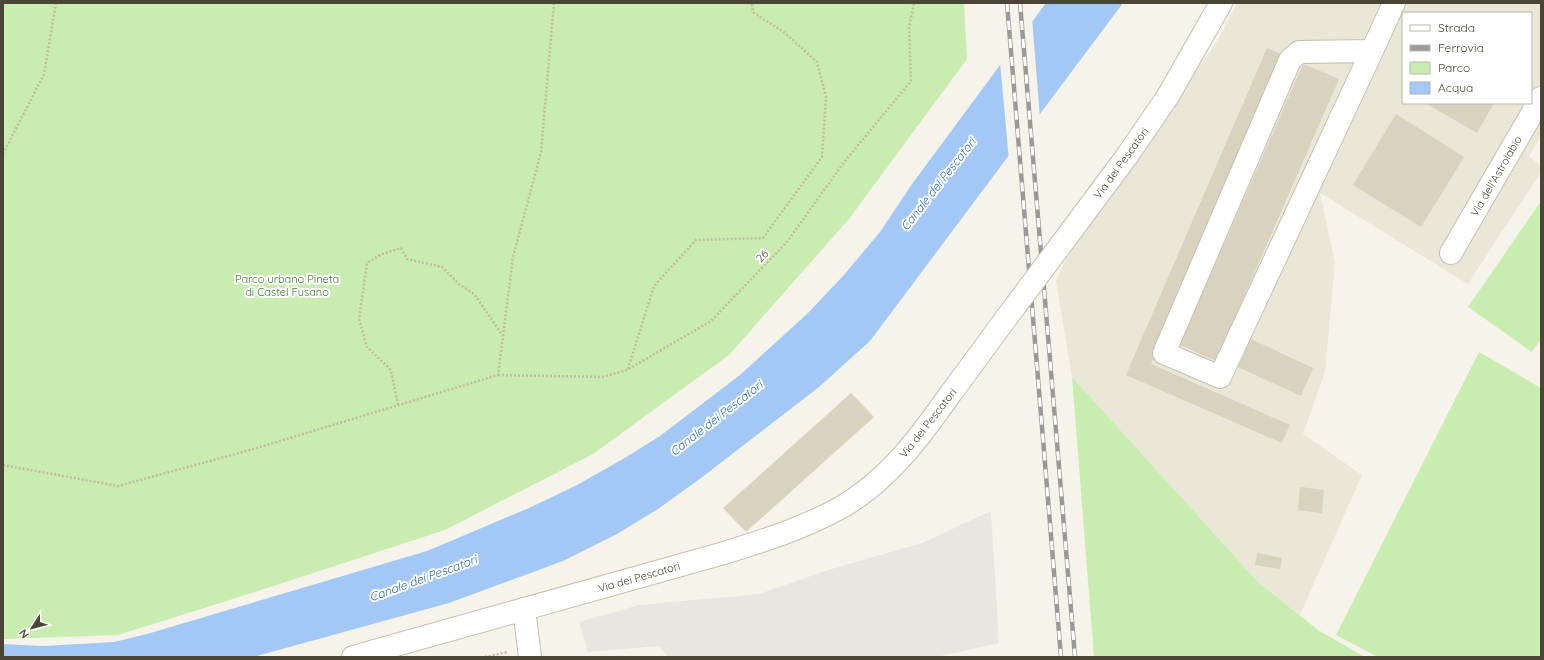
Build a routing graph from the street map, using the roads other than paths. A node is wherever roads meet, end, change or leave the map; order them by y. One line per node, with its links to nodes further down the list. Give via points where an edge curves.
1 (1221, 3): 6 (street, Via dei Pescatori, bridge, via 1168,96 1127,156 910,449 884,475 840,508 783,534)
2 (1394, 3): 3 (street)
3 (1372, 51): 3 (street, via 1220,377 1164,353 1290,60 1299,52)
4 (1541, 98): 5 (street, Via dell'Astrolabio)
5 (1451, 253)
6 (524, 609): 7 (street, Via dei Pescatori); 8 (street)
7 (353, 657)
8 (530, 657)

